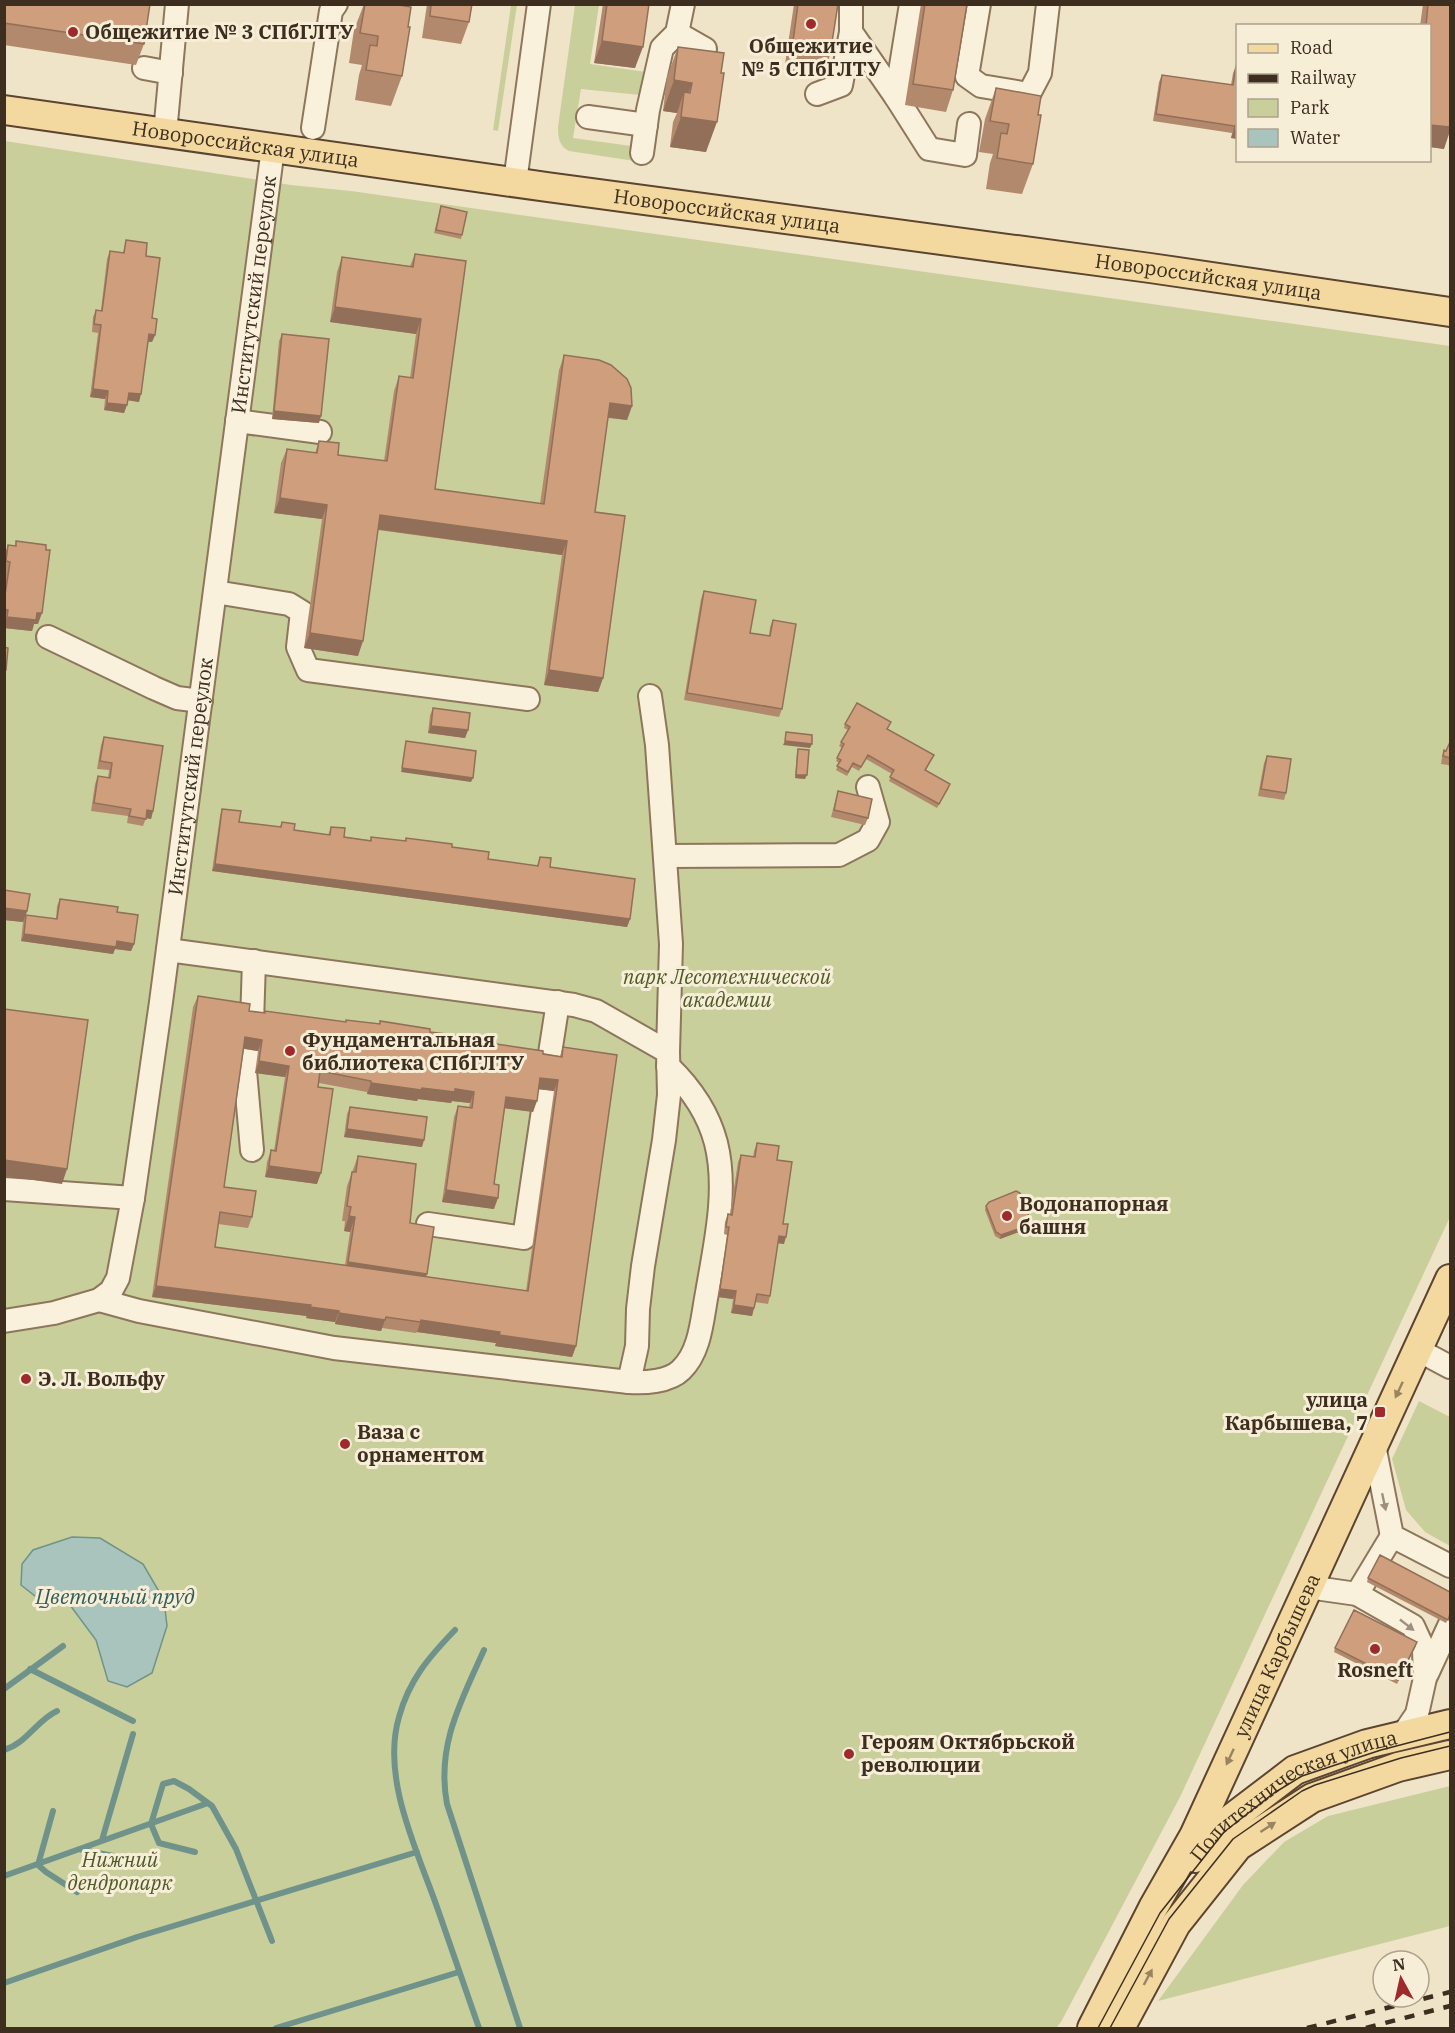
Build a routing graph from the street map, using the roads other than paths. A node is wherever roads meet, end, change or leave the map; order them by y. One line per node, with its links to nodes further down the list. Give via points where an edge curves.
1 (177, 4): 13 (street)
2 (336, 4): 20 (street, via 331,11)
3 (539, 4): 24 (street)
4 (682, 4): 10 (street)
5 (851, 4): 9 (street)
6 (910, 4): 15 (street)
7 (979, 4): 8 (street, via 967,76 981,86 1029,94 1040,73)
8 (1048, 4)
9 (851, 32): 14 (street, via 841,84); 15 (street)
10 (677, 33): 11 (street); 19 (street, via 662,48)
11 (705, 49)
12 (144, 68): 13 (street)
13 (171, 73): 21 (street)
14 (818, 94)
15 (896, 97): 18 (street, via 929,149 965,155)
16 (4, 110): 21 (main road, Новороссийская улица)
17 (588, 117): 19 (street)
18 (969, 124)
19 (646, 125): 23 (street)
20 (313, 128)
21 (165, 133): 22 (main road, Новороссийская улица)
22 (273, 148): 24 (main road, Новороссийская улица); 26 (street, Институтский переулок)
23 (642, 153)
24 (514, 182): 25 (main road, Новороссийская улица)
25 (1450, 312)
26 (237, 421): 27 (street); 28 (street, Институтский переулок)
27 (320, 432)
28 (215, 592): 31 (street, via 289,604 302,612 298,647 308,670); 32 (street, Институтский переулок)
29 (48, 636): 32 (street, via 177,698)
30 (650, 696): 34 (street)
31 (528, 699)
32 (201, 701): 35 (street, Институтский переулок)
33 (868, 787): 34 (street, via 878,822 868,840 839,855)
34 (665, 856): 40 (street, via 671,963)
35 (168, 950): 36 (street); 45 (street, Институтский переулок)
36 (254, 961): 37 (street); 38 (street)
37 (558, 1002): 40 (street, via 596,1011); 41 (street)
38 (252, 1023)
39 (249, 1050): 43 (street, via 245,1071)
40 (668, 1059): 52 (street, via 664,1140); 52 (street, via 704,1110 716,1143 721,1186 717,1230 702,1323 691,1356 673,1376 645,1383)
41 (548, 1066)
42 (546, 1090): 46 (street, via 524,1238)
43 (252, 1150)
44 (4, 1189): 45 (street)
45 (133, 1198): 48 (street, Институтский переулок, via 118,1278 111,1291)
46 (428, 1224)
47 (1450, 1280): 50 (main road, улица Карбышева)
48 (99, 1300): 49 (street); 52 (street, via 334,1348)
49 (4, 1321)
50 (1418, 1350): 51 (street); 53 (main road, улица Карбышева, one-way to 53)
51 (1450, 1367)
52 (629, 1382)
53 (1374, 1445): 54 (street, one-way to 54); 56 (main road, улица Карбышева)
54 (1392, 1536): 55 (street); 57 (street)
55 (1450, 1566)
56 (1308, 1587): 57 (street); 63 (main road, улица Карбышева, one-way to 63, via 1194,1836)
57 (1357, 1594): 59 (street, one-way to 59, via 1413,1626 1424,1650)
58 (1450, 1624): 59 (street)
59 (1425, 1678): 61 (street, via 1417,1714)
60 (1450, 1724): 61 (main road, Политехническая улица)
61 (1402, 1736): 63 (main road, Политехническая улица, via 1295,1770 1219,1828)
62 (1450, 1755): 63 (main road, Политехническая улица, one-way to 62, via 1238,1846 1312,1798 1398,1767)
63 (1165, 1916): 64 (main road, улица Карбышева); 65 (main road, Политехническая улица, one-way to 63)
64 (1092, 2028)
65 (1120, 2028)

